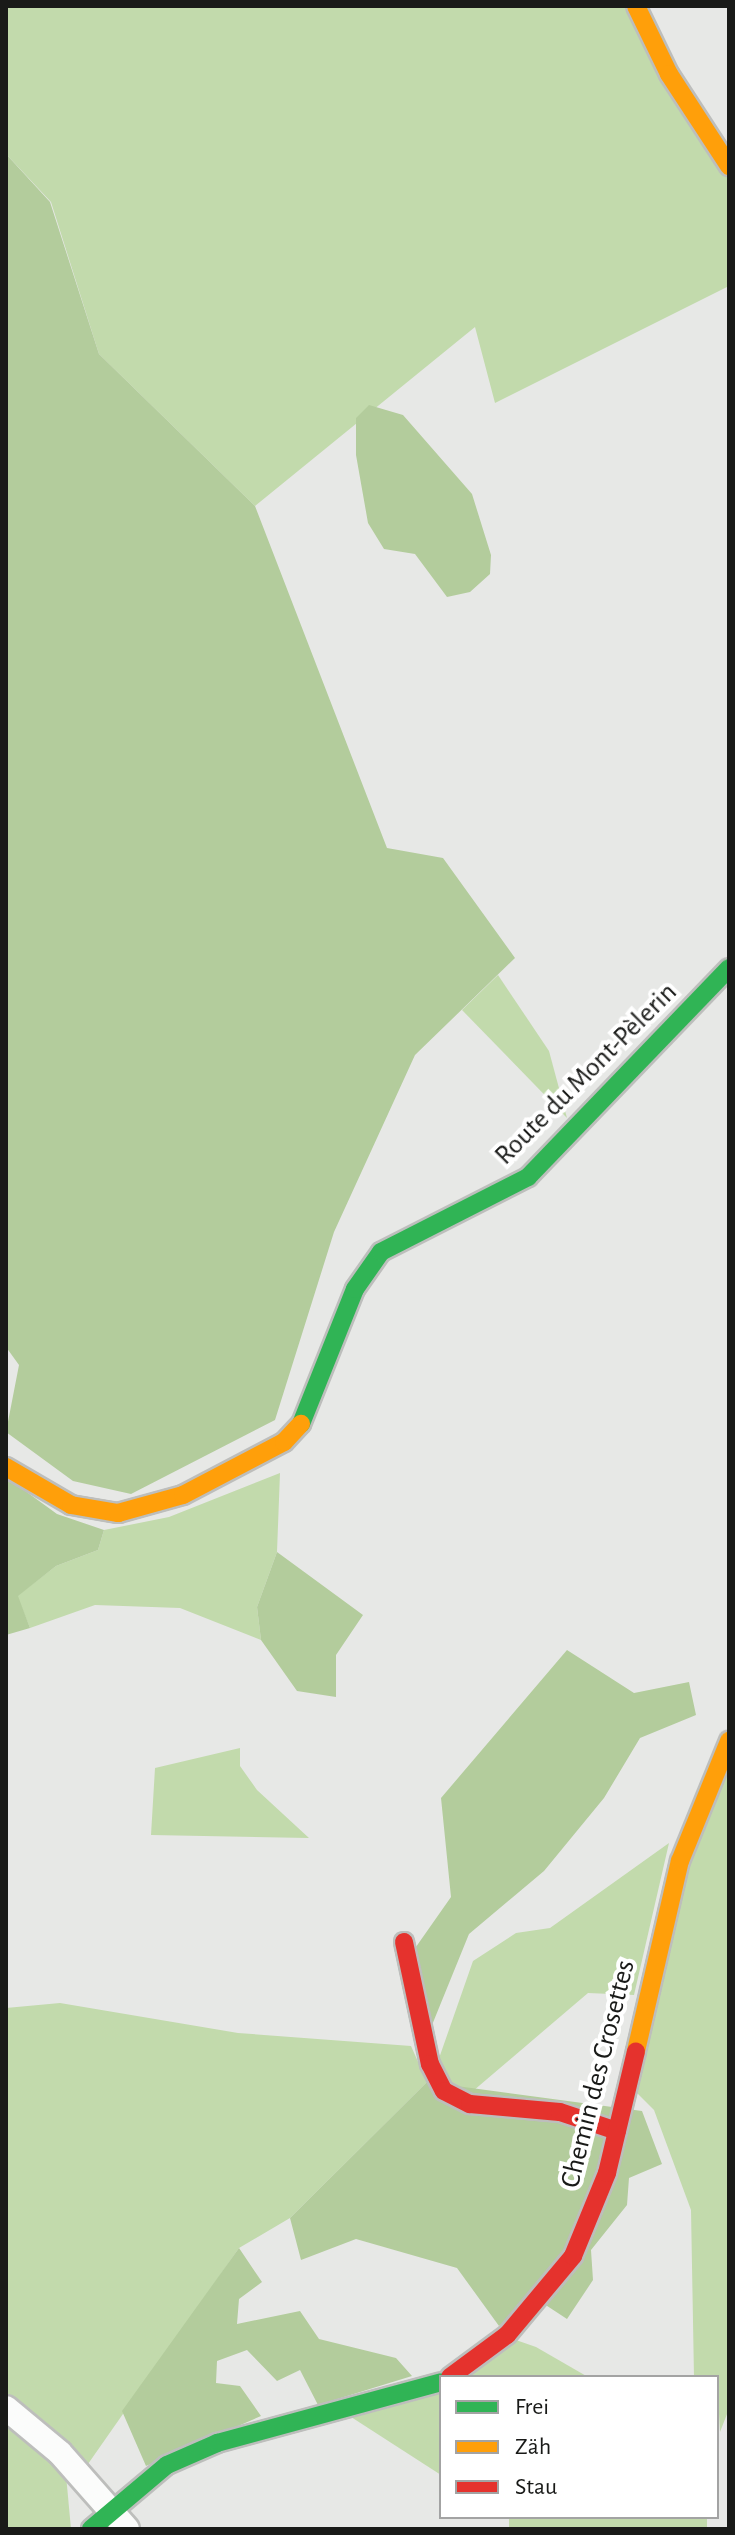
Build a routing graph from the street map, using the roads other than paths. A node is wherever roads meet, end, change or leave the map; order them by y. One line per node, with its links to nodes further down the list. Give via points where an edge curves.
1 (636, 6): 2 (street, via 669,74)
2 (729, 166)
3 (729, 968): 4 (street, Route du Mont-Pèlerin, via 528,1177 381,1252 355,1289 307,1417 272,1451 183,1495 118,1513 71,1505)
4 (6, 1467)
5 (729, 1741): 7 (street, Chemin des Crosettes, via 680,1861)
6 (404, 1942): 7 (street, via 430,2064 444,2091 470,2104 560,2112)
7 (617, 2131): 8 (street, Chemin des Crosettes, via 573,2256 507,2335)
8 (453, 2375)
9 (439, 2383): 11 (street, via 217,2443 167,2465)
10 (6, 2408): 11 (street)
11 (111, 2507): 12 (street); 13 (street)
12 (91, 2529)
13 (127, 2529)

